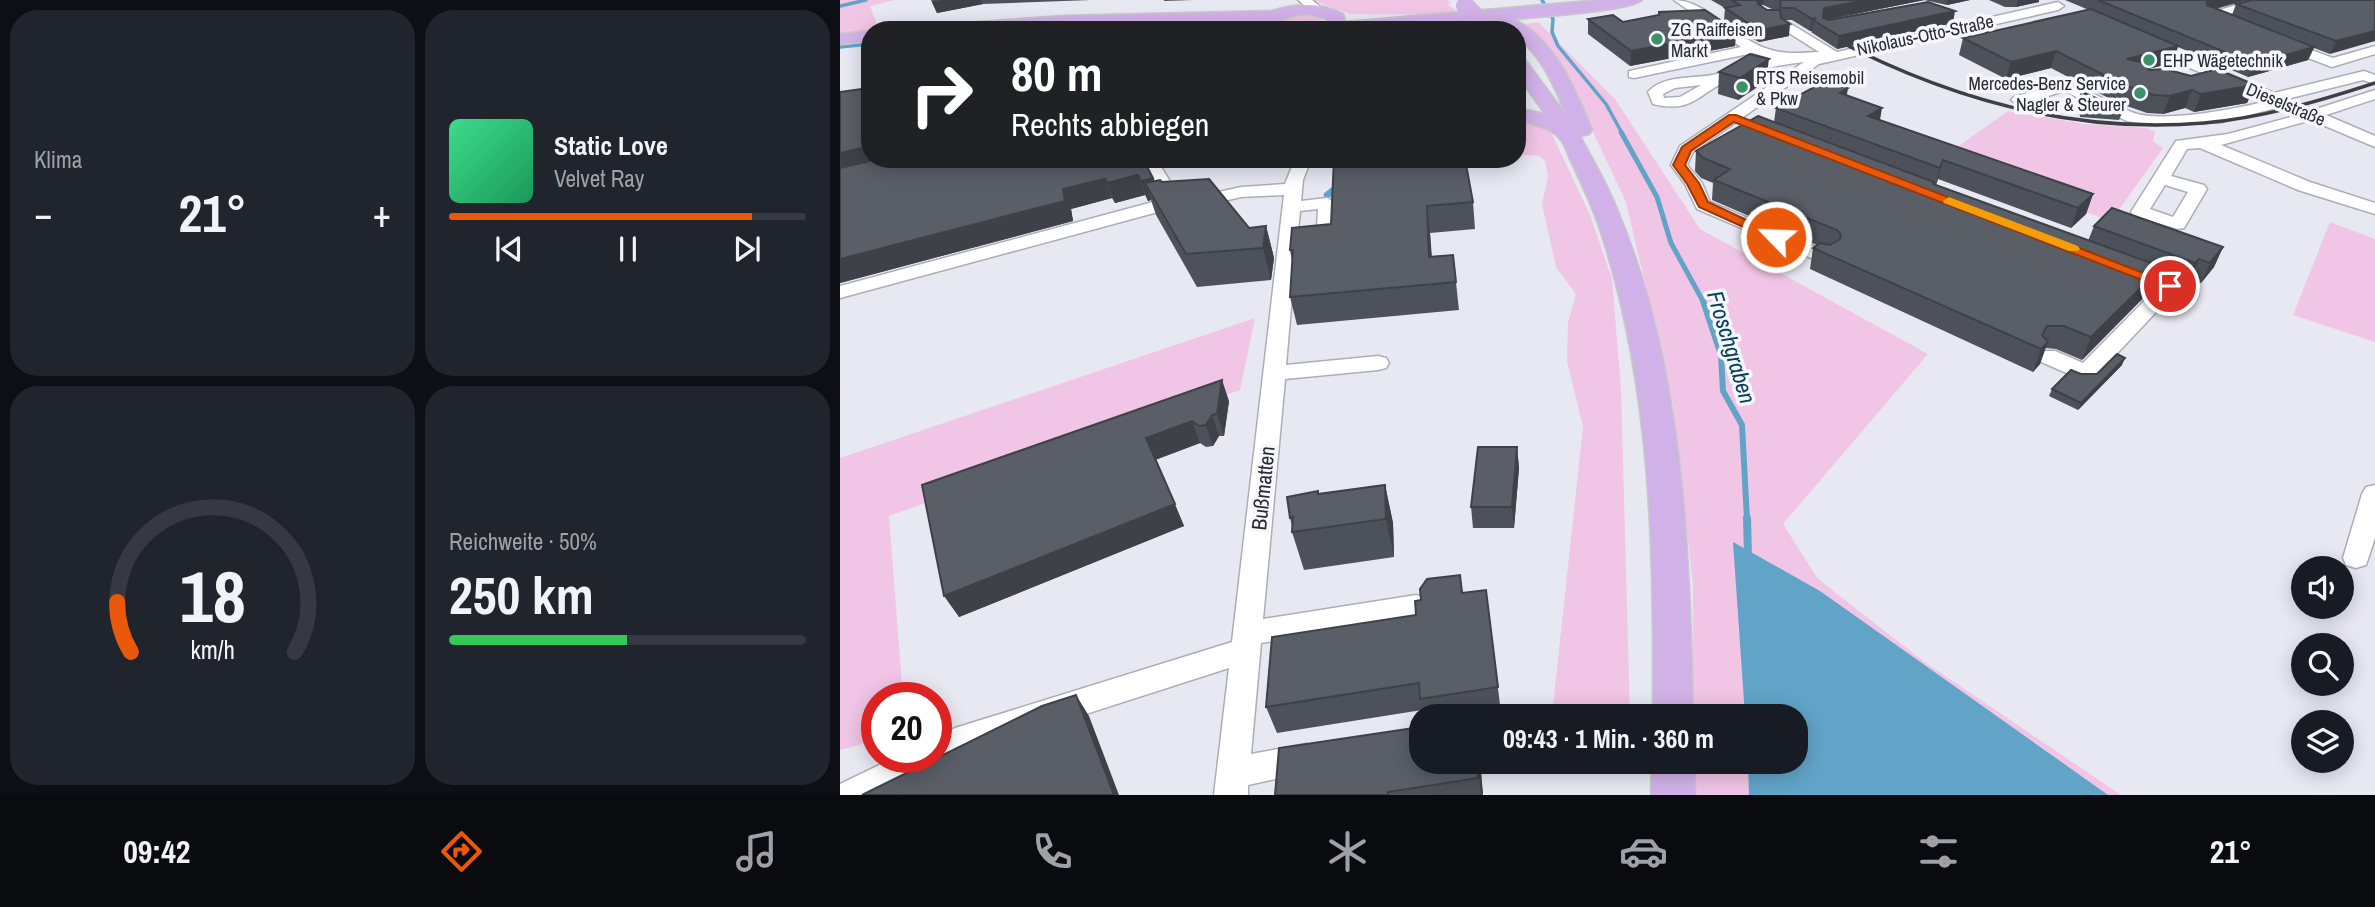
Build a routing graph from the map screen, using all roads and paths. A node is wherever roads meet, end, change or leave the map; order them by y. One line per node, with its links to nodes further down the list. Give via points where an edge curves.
1 (1304, 0): 8 (street)
2 (1680, 0): 26 (street)
3 (1688, 0): 28 (street, via 1759,46 1788,45)
4 (2043, 0): 19 (street, Nikolaus-Otto-Straße, via 2063,8)
5 (1617, 1): 10 (main road)
6 (1461, 3): 9 (main road, bridge)
7 (2243, 7): 20 (street, via 2209,15)
8 (1318, 10): 12 (main road); 14 (main road)
9 (1493, 13): 10 (main road); 15 (main road); 16 (main road)
10 (1539, 13): 17 (main road)
11 (1950, 13): 19 (street)
12 (1278, 17): 13 (main road)
13 (1088, 21)
14 (1328, 21)
15 (1387, 21)
16 (1510, 21)
17 (1523, 21)
18 (1786, 24): 29 (street)
19 (1974, 25): 29 (street, Nikolaus-Otto-Straße)
20 (2234, 25)
21 (1526, 34): 51 (main road, via 1567,92 1587,143)
22 (861, 37): 24 (main road)
23 (2133, 38): 31 (street, Dieselstraße)
24 (840, 39)
25 (2270, 39): 30 (street)
26 (1754, 49): 28 (street, via 1774,57); 33 (street)
27 (2375, 50): 30 (street)
28 (1801, 52): 29 (street)
29 (1833, 55): 36 (street, via 1800,57); 46 (street, via 1814,61)
30 (2332, 62): 35 (street)
31 (2202, 68): 34 (street); 37 (street, Dieselstraße)
32 (1526, 72): 38 (main road)
33 (1634, 74)
34 (2180, 74)
35 (2371, 76): 42 (street)
36 (1722, 77)
37 (2226, 78): 39 (street); 42 (street, Dieselstraße)
38 (1532, 79): 41 (main road); 48 (main road)
39 (2202, 84)
40 (2375, 94): 44 (street)
41 (1526, 95)
42 (2280, 99): 43 (street, via 2222,117 2150,120 2132,118 2065,86); 44 (street, Dieselstraße)
43 (2020, 100)
44 (2310, 114): 49 (street, Dieselstraße); 50 (street, via 2275,129)
45 (1526, 116): 48 (main road)
46 (1732, 118): 47 (street); 58 (street, via 1686,149 1679,165 1703,205)
47 (1754, 126)
48 (1568, 134): 51 (main road)
49 (2375, 142)
50 (2205, 144): 53 (street, via 2182,144); 56 (street, via 2304,186)
51 (1584, 161): 68 (main road, via 1628,276 1647,358 1669,535)
52 (1153, 168): 55 (street)
53 (2161, 178)
54 (1294, 179): 55 (street, via 1187,204); 57 (street, Bußmatten); 57 (street, via 1327,203 1326,233)
55 (1174, 202): 60 (street)
56 (2375, 209)
57 (1290, 236): 63 (street, Bußmatten)
58 (1825, 258)
59 (2108, 262): 61 (street, via 2176,288 2085,373)
60 (840, 292)
61 (2047, 356)
62 (1378, 363): 63 (street)
63 (1274, 373): 67 (street, Bußmatten)
64 (2375, 494): 65 (street)
65 (2356, 558)
66 (1416, 606): 67 (street)
67 (1247, 641): 69 (street); 73 (street, Bußmatten)
68 (1673, 704)
69 (952, 745)
70 (1341, 753): 73 (street)
71 (896, 773): 74 (street)
72 (1673, 774): 75 (main road)
73 (1232, 783)
74 (851, 795)
75 (1673, 795)

